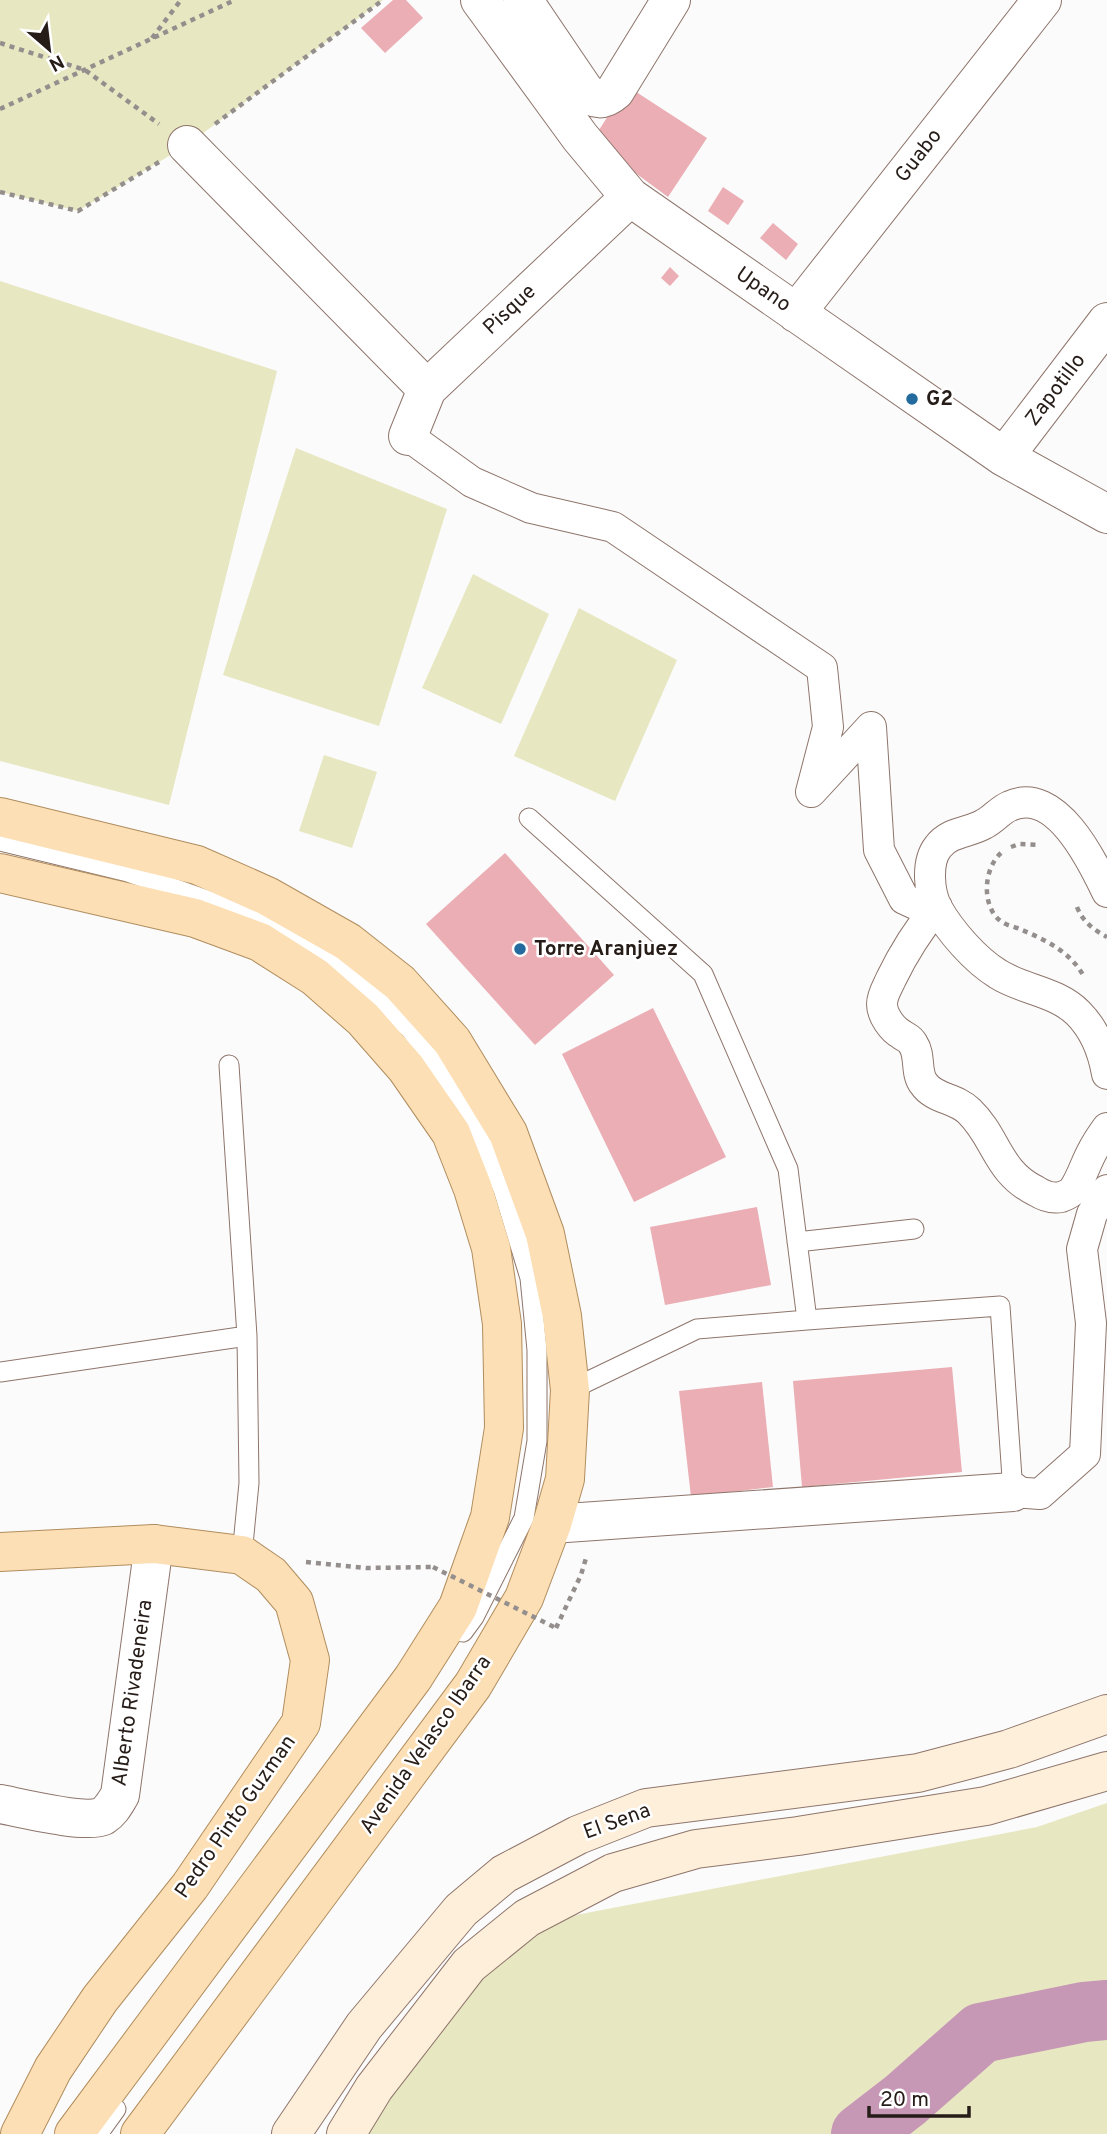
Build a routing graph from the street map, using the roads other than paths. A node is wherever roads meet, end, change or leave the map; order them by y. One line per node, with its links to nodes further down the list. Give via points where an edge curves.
1 (480, 0): 6 (street, Upano)
2 (523, 0): 3 (street, via 584,90 599,100 615,91)
3 (671, 0)
4 (1042, 0): 7 (street, Guabo)
5 (187, 145): 9 (street)
6 (630, 197): 7 (street, Upano); 9 (street, Pisque)
7 (796, 313): 11 (street, Upano)
8 (1107, 322): 11 (street, Zapotillo)
9 (427, 388): 10 (street, Pisque)
10 (408, 436): 18 (street, via 472,482 531,508 613,527 822,668 828,727 811,792 871,727 879,850 904,899)
11 (1004, 457): 12 (street, Upano)
12 (1107, 513)
13 (0, 817): 30 (main road, Avenida Velasco Ibarra, via 197,865 267,896 348,942 400,983 452,1041 508,1133 545,1234 562,1317)
14 (529, 818): 25 (lane, via 703,974 788,1169)
15 (0, 841): 42 (lane, via 128,872 257,918 352,976 410,1029 465,1104 503,1189 530,1278 537,1350 537,1441 524,1518 474,1616 225,1952)
16 (0, 873): 41 (main road, via 195,918 260,942 315,977 363,1019 406,1068 451,1133 491,1248 502,1324 504,1428 490,1517 458,1607 413,1678)
17 (1107, 892): 18 (street, via 1083,845 1051,812 1029,800 1005,808 988,822 948,837 938,846 930,885)
18 (937, 907): 20 (street, via 970,951 996,974 1053,996 1079,1013 1100,1045); 23 (street, via 905,951 883,996 885,1015 915,1045 926,1087 968,1109 1016,1180 1048,1197)
19 (229, 1065): 28 (lane)
20 (1107, 1074)
21 (1107, 1128): 23 (street, via 1075,1188)
22 (1107, 1190): 26 (street, via 1092,1214)
23 (1058, 1197): 26 (street)
24 (914, 1229): 25 (lane)
25 (797, 1242): 27 (lane)
26 (1082, 1249): 31 (street, via 1091,1323 1085,1454 1040,1494)
27 (807, 1320): 30 (lane, via 697,1329); 31 (lane, via 1000,1306)
28 (247, 1336): 29 (lane); 35 (lane, via 249,1483)
29 (0, 1372)
30 (570, 1390): 32 (main road, Avenida Velasco Ibarra, via 565,1479)
31 (1013, 1492): 32 (street)
32 (552, 1524): 43 (main road, Avenida Velasco Ibarra, via 524,1598 473,1685)
33 (154, 1544): 34 (main road, Pedro Pinto Guzman); 35 (main road, Pedro Pinto Guzman); 38 (street, Alberto Rivadeneira, via 120,1795 113,1808 101,1817 84,1818)
34 (0, 1552)
35 (242, 1555): 40 (main road, Pedro Pinto Guzman, via 271,1575 294,1602 310,1660 301,1723 190,1886 100,1999 53,2069)
36 (1107, 1714): 44 (main road, El Sena, via 1009,1749 918,1773 646,1808 578,1835 504,1874 461,1910 364,2026)
37 (1107, 1771): 39 (main road, via 986,1806 696,1849 613,1873 527,1918)
38 (0, 1804)
39 (469, 1965): 45 (main road, via 415,2006); 46 (main road, via 373,2088)
40 (20, 2134)
41 (74, 2134)
42 (98, 2134)
43 (140, 2134)
44 (292, 2134)
45 (309, 2134)
46 (346, 2134)

